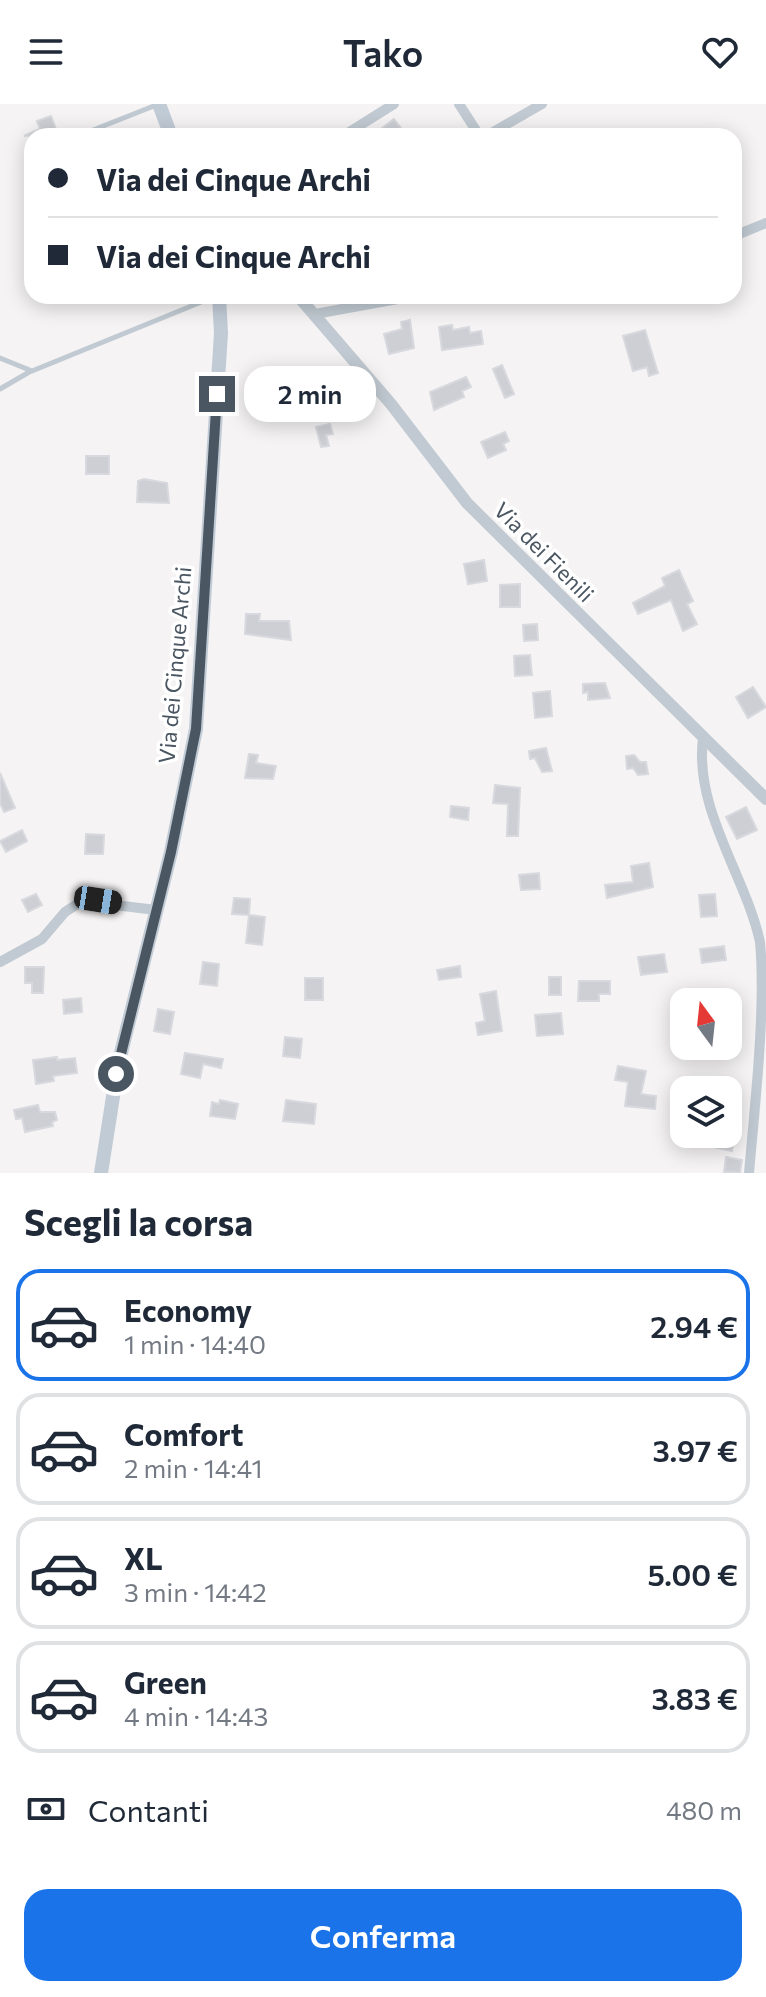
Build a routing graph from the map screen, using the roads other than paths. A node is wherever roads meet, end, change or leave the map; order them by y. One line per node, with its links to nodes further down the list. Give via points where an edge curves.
1 (394, 104): 7 (street)
2 (459, 104): 8 (street)
3 (542, 104): 9 (street)
4 (164, 106): 5 (lane); 6 (main road)
5 (101, 128)
6 (169, 128)
7 (356, 128)
8 (474, 128)
9 (505, 128)
10 (766, 223): 11 (street)
11 (742, 233)
12 (198, 304): 18 (lane)
13 (218, 304): 22 (main road, Via dei Cinque Archi, via 197,720)
14 (306, 304): 16 (street, Via dei Fienili)
15 (370, 304): 16 (street)
16 (315, 314): 20 (street, Via dei Fienili, via 461,497)
17 (0, 358): 18 (lane)
18 (32, 371): 19 (lane)
19 (0, 389)
20 (703, 738): 21 (street, Via dei Fienili); 25 (street, via 705,781 762,955 764,1004)
21 (763, 791)
22 (156, 910): 23 (street, via 82,901 42,939); 24 (main road, Via dei Cinque Archi, via 118,1065)
23 (0, 962)
24 (101, 1173)
25 (749, 1173)

